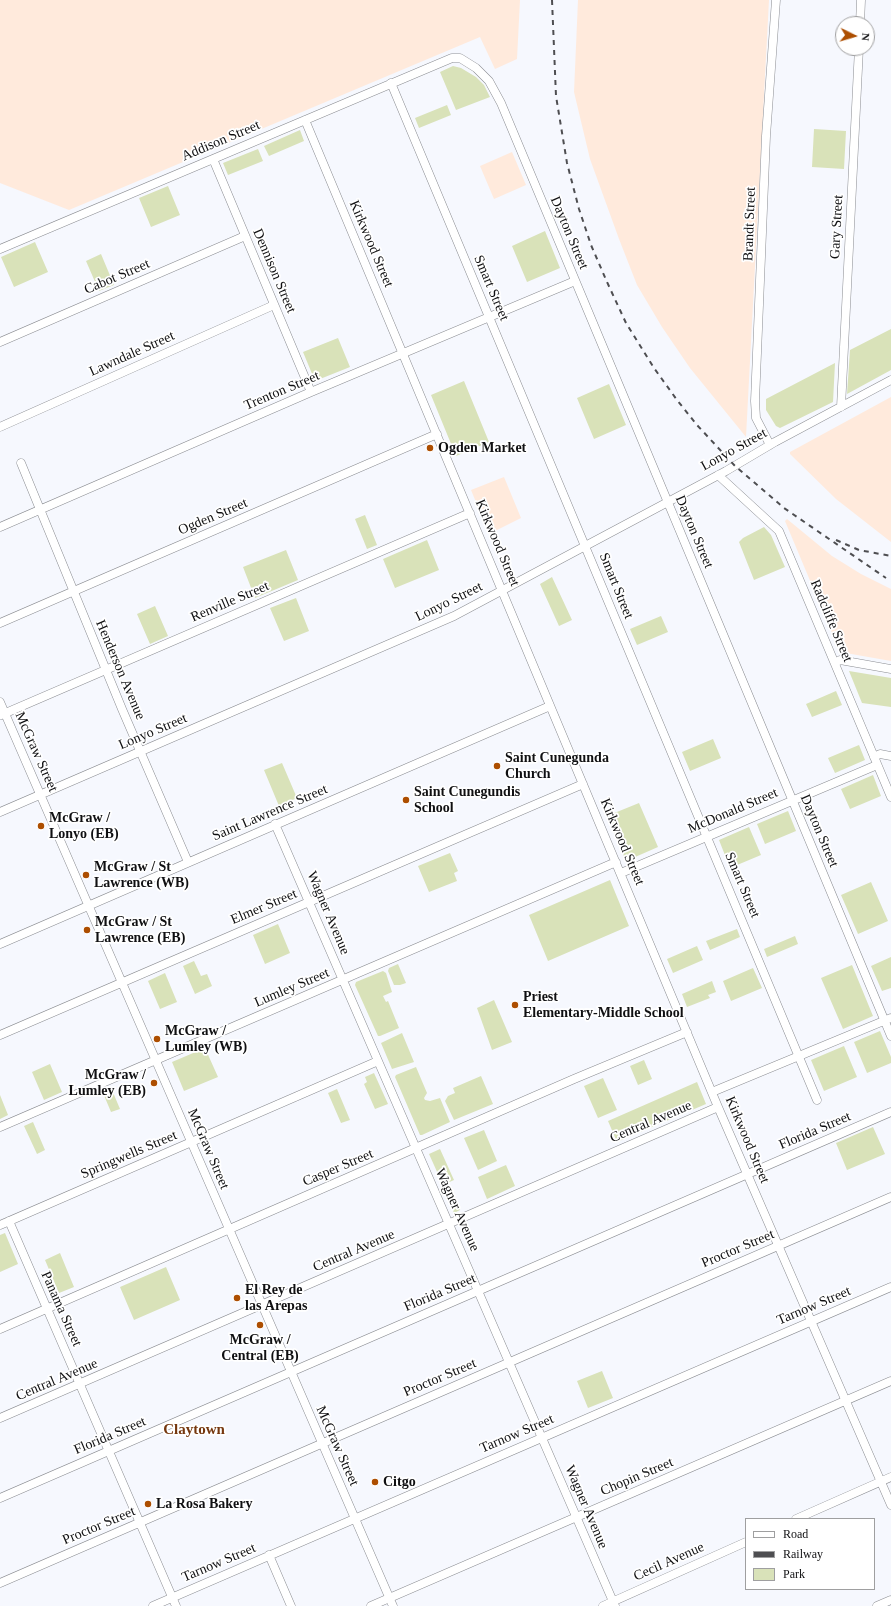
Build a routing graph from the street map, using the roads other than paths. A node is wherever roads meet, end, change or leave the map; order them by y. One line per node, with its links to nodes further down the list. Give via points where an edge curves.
1 (776, 0): 21 (street, Brandt Street, via 766,136 754,401 756,418)
2 (861, 0): 3 (street)
3 (860, 16)
4 (858, 56): 18 (street, Gary Street)
5 (452, 58): 6 (street, Addison Street); 11 (street, Dayton Street, via 460,58 476,68 494,90)
6 (392, 83): 7 (street, Addison Street); 13 (street, Smart Street)
7 (305, 120): 8 (street, Addison Street); 15 (street, Kirkwood Street)
8 (213, 159): 9 (street, Dennison Street); 10 (street, Addison Street)
9 (245, 236): 12 (street, Dennison Street); 14 (street, Cabot Street)
10 (0, 249)
11 (575, 281): 13 (street, Trenton Street); 24 (street, Dayton Street)
12 (274, 305): 17 (street, Dennison Street); 19 (street, Lawndale Street)
13 (490, 317): 15 (street, Trenton Street); 28 (street, Smart Street)
14 (0, 342)
15 (403, 354): 17 (street, Trenton Street); 20 (street, Kirkwood Street)
16 (891, 380): 18 (street, Lonyo Street)
17 (311, 392): 25 (street, Trenton Street)
18 (841, 407): 21 (street, Lonyo Street)
19 (0, 427)
20 (437, 434): 26 (street, Kirkwood Street); 30 (street, Ogden Street)
21 (770, 445): 23 (street, Lonyo Street)
22 (21, 463): 25 (street, Henderson Avenue)
23 (718, 475): 24 (street, Lonyo Street); 32 (street, Radcliffe Street, via 779,532)
24 (667, 502): 28 (street, Lonyo Street); 44 (street, Dayton Street)
25 (40, 510): 27 (street, Trenton Street); 30 (street, Henderson Avenue)
26 (470, 513): 29 (street, Kirkwood Street); 34 (street, Renville Street)
27 (0, 527)
28 (586, 546): 29 (street, Lonyo Street); 47 (street, Smart Street)
29 (502, 590): 36 (street, Kirkwood Street); 38 (street, Lonyo Street, via 454,616)
30 (73, 592): 31 (street, Ogden Street); 34 (street, Henderson Avenue)
31 (0, 623)
32 (835, 663): 33 (street, via 840,660); 40 (street, Radcliffe Street)
33 (891, 669)
34 (106, 670): 37 (street, Renville Street); 38 (street, Henderson Avenue)
35 (0, 702): 37 (street, McGraw Street)
36 (550, 706): 41 (street, Kirkwood Street); 46 (street, Saint Lawrence Street)
37 (2, 715): 42 (street, McGraw Street)
38 (140, 752): 42 (street, Lonyo Street); 48 (street, Henderson Avenue)
39 (891, 756): 40 (street, McDonald Street, via 880,754)
40 (876, 761): 43 (street, Radcliffe Street); 44 (street, McDonald Street)
41 (583, 784): 49 (street, Kirkwood Street); 51 (street, Elmer Street)
42 (40, 794): 45 (street, Lonyo Street); 52 (street, McGraw Street)
43 (891, 798)
44 (792, 800): 47 (street, McDonald Street); 56 (street, Dayton Street)
45 (0, 812)
46 (275, 824): 48 (street, Saint Lawrence Street); 51 (street, Wagner Avenue)
47 (707, 836): 50 (street, McDonald Street); 60 (street, Smart Street)
48 (188, 862): 52 (street, Saint Lawrence Street)
49 (616, 862): 50 (street, Kirkwood Street); 54 (street, Lumley Street)
50 (621, 873): 57 (street, Kirkwood Street)
51 (309, 902): 54 (street, Wagner Avenue); 55 (street, Elmer Street)
52 (89, 905): 53 (street, Saint Lawrence Street); 55 (street, McGraw Street)
53 (0, 944)
54 (343, 980): 61 (street, Lumley Street); 62 (street, Wagner Avenue)
55 (122, 982): 58 (street, Elmer Street); 61 (street, McGraw Street)
56 (888, 1019): 59 (street, Dayton Street); 60 (street)
57 (687, 1032): 63 (street, Kirkwood Street); 69 (street, Casper Street)
58 (0, 1035)
59 (891, 1036)
60 (799, 1056): 63 (street); 64 (street, Smart Street)
61 (156, 1060): 67 (street, Lumley Street); 68 (street, McGraw Street)
62 (378, 1061): 68 (street, Springwells Street); 69 (street, Wagner Avenue)
63 (712, 1092): 65 (street, Kirkwood Street)
64 (817, 1100)
65 (718, 1107): 70 (street, Kirkwood Street); 73 (street, Central Avenue)
66 (891, 1112): 70 (street, Florida Street)
67 (0, 1127)
68 (191, 1142): 72 (street, Springwells Street); 75 (street, McGraw Street)
69 (416, 1149): 73 (street, Wagner Avenue); 75 (street, Casper Street)
70 (748, 1174): 76 (street, Kirkwood Street); 78 (street, Florida Street)
71 (891, 1197): 76 (street, Proctor Street)
72 (9, 1221): 74 (street, Springwells Street); 80 (street, Panama Street)
73 (450, 1224): 78 (street, Wagner Avenue); 79 (street, Central Avenue)
74 (0, 1225)
75 (229, 1230): 79 (street, McGraw Street); 80 (street, Casper Street)
76 (778, 1246): 81 (street, Kirkwood Street); 83 (street, Proctor Street)
77 (891, 1287): 81 (street, Tarnow Street)
78 (478, 1290): 83 (street, Wagner Avenue); 84 (street, Florida Street)
79 (262, 1305): 84 (street, McGraw Street); 86 (street, Central Avenue)
80 (47, 1309): 82 (street, Casper Street); 86 (street, Panama Street)
81 (811, 1321): 87 (street, Kirkwood Street); 89 (street, Tarnow Street)
82 (0, 1329)
83 (509, 1362): 89 (street, Wagner Avenue); 90 (street, Proctor Street)
84 (291, 1372): 90 (street, McGraw Street); 91 (street, Florida Street)
85 (891, 1381): 87 (street, Chopin Street)
86 (79, 1384): 88 (street, Central Avenue); 91 (street, Panama Street)
87 (846, 1401): 93 (street, Kirkwood Street); 97 (street, Chopin Street)
88 (0, 1418)
89 (542, 1438): 96 (street, Tarnow Street); 97 (street, Wagner Avenue)
90 (322, 1443): 96 (street, McGraw Street); 99 (street, Proctor Street)
91 (109, 1451): 94 (street, Florida Street); 99 (street, Panama Street)
92 (891, 1476): 93 (street)
93 (880, 1481): 95 (street, Kirkwood Street); 98 (street)
94 (0, 1498)
95 (891, 1505)
96 (355, 1518): 101 (street, Tarnow Street); 104 (street, McGraw Street)
97 (577, 1518): 104 (street, Chopin Street); 106 (street, Wagner Avenue)
98 (798, 1518)
99 (140, 1523): 102 (street, Proctor Street); 103 (street, Panama Street)
100 (745, 1542): 106 (street, Cecil Avenue)
101 (269, 1555): 103 (street, Tarnow Street); 109 (street)
102 (0, 1583)
103 (173, 1597): 107 (street, Tarnow Street); 108 (street, Panama Street)
104 (389, 1598): 110 (street, Chopin Street); 111 (street, McGraw Street)
105 (891, 1600): 113 (street)
106 (614, 1604): 112 (street, Cecil Avenue)
107 (153, 1606)
108 (176, 1606)
109 (291, 1606)
110 (371, 1606)
111 (392, 1606)
112 (603, 1606)
113 (877, 1606)

